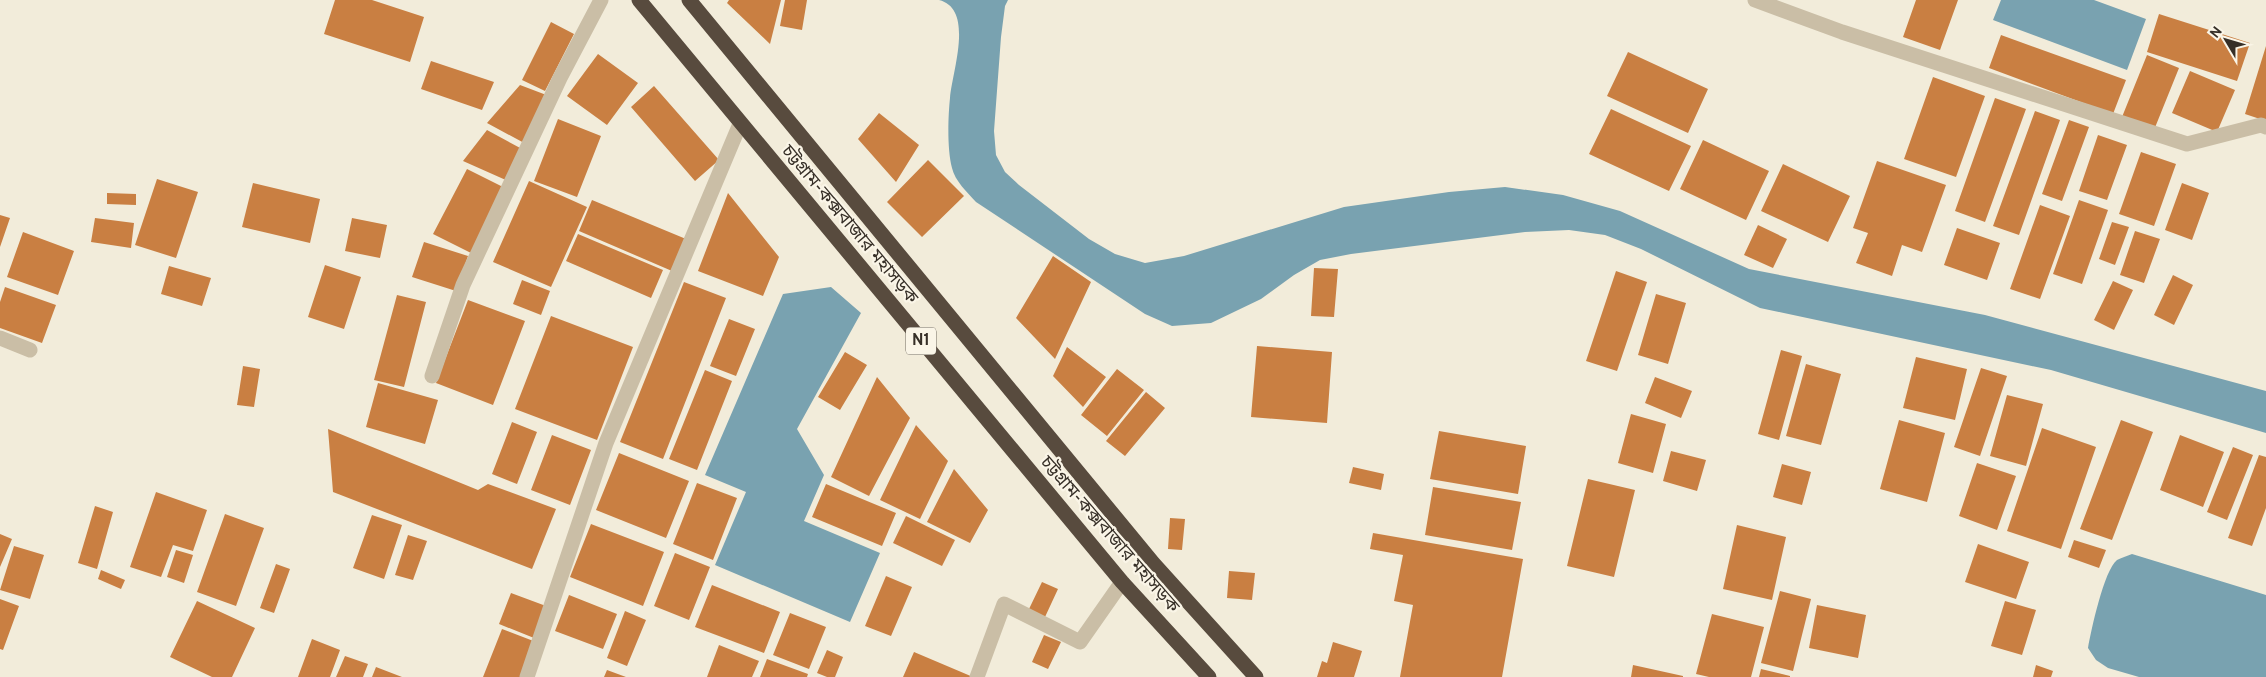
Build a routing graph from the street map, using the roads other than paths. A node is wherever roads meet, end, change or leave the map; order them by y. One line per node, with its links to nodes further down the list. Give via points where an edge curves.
1 (601, 0): 9 (street, via 560,78 462,285)
2 (639, 0): 5 (highway, চট্টগ্রাম-কক্সবাজার মহাসড়ক / N1)
3 (689, 0): 14 (highway, চট্টগ্রাম-কক্সবাজার মহাসড়ক / N1, via 1153,563)
4 (1754, 0): 6 (street, via 1842,32 2188,144)
5 (740, 124): 10 (highway, চট্টগ্রাম-কক্সবাজার মহাসড়ক / N1); 11 (street, via 606,443)
6 (2266, 127)
7 (0, 338): 8 (street)
8 (30, 350)
9 (432, 376)
10 (1122, 582): 12 (street, via 1080,642 1004,604); 13 (highway, চট্টগ্রাম-কক্সবাজার মহাসড়ক / N1)
11 (527, 677)
12 (977, 677)
13 (1209, 677)
14 (1256, 677)

